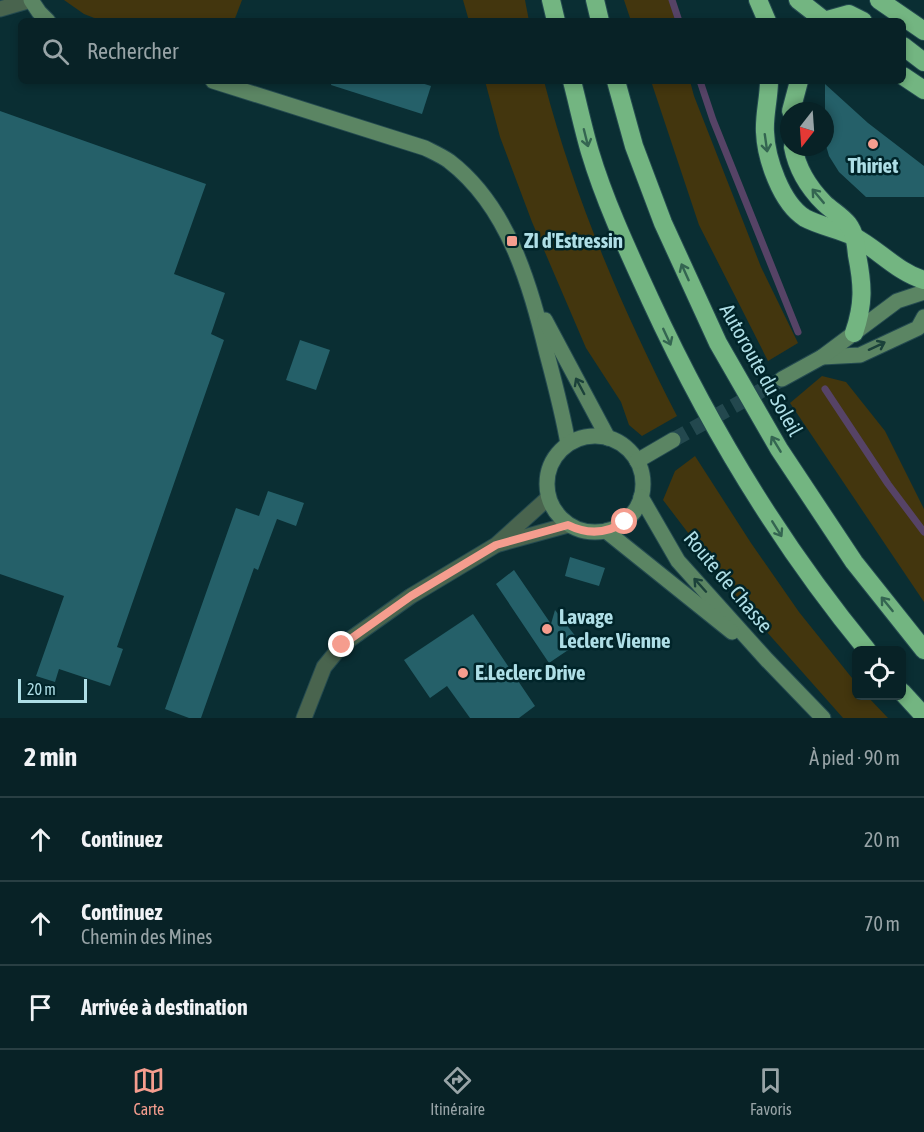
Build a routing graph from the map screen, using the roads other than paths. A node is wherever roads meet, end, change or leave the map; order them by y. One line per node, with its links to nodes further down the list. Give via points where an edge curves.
1 (31, 0): 8 (street); 9 (main road)
2 (551, 0): 10 (highway)
3 (595, 0): 11 (highway)
4 (758, 0): 12 (highway)
5 (798, 0): 13 (highway)
6 (823, 0): 14 (highway)
7 (879, 0): 17 (highway)
8 (0, 9)
9 (46, 18)
10 (555, 18)
11 (599, 18)
12 (766, 18)
13 (820, 18)
14 (824, 18)
15 (835, 18): 16 (highway, via 849,14)
16 (857, 18)
17 (905, 18)
18 (906, 19): 19 (highway)
19 (924, 31)
20 (906, 48): 21 (highway)
21 (924, 62)
22 (906, 78): 28 (highway)
23 (223, 84): 34 (main road, via 390,135 448,160 468,177 512,242)
24 (573, 84): 48 (highway, one-way to 48, via 590,153 624,243 679,363 785,543)
25 (617, 84): 49 (highway, Autoroute du Soleil, one-way to 25, via 854,562 779,450 717,343 663,224 634,146)
26 (770, 84): 31 (highway, one-way to 31, via 767,153 784,193 805,218)
27 (798, 84): 29 (highway)
28 (924, 90)
29 (793, 102)
30 (795, 156): 31 (highway, one-way to 30, via 848,224 822,202 808,183)
31 (854, 237): 32 (highway); 36 (highway, via 863,286)
32 (924, 280)
33 (924, 292): 36 (main road, via 897,301)
34 (534, 299): 39 (main road, one-way to 34); 41 (main road)
35 (924, 317): 37 (main road, one-way to 35, via 860,355 918,327)
36 (854, 333): 37 (main road)
37 (822, 357): 38 (main road)
38 (782, 379)
39 (608, 438): 41 (main road, via 586,437); 42 (main road, via 627,448)
40 (673, 440): 42 (main road)
41 (568, 444): 44 (main road, via 550,465)
42 (637, 461): 43 (main road, via 643,477)
43 (641, 497): 46 (main road, via 625,522); 50 (main road, Route de Chasse, one-way to 43, via 678,561)
44 (548, 498): 45 (main road); 47 (street)
45 (568, 525): 46 (main road, via 586,532); 47 (street)
46 (606, 531): 50 (main road, Route de Chasse)
47 (496, 545): 53 (street, via 411,596 342,645 324,667)
48 (863, 646)
49 (924, 650)
50 (767, 660): 54 (main road, Route de Chasse)
51 (906, 696): 52 (highway)
52 (924, 716)
53 (304, 718)
54 (823, 718)

